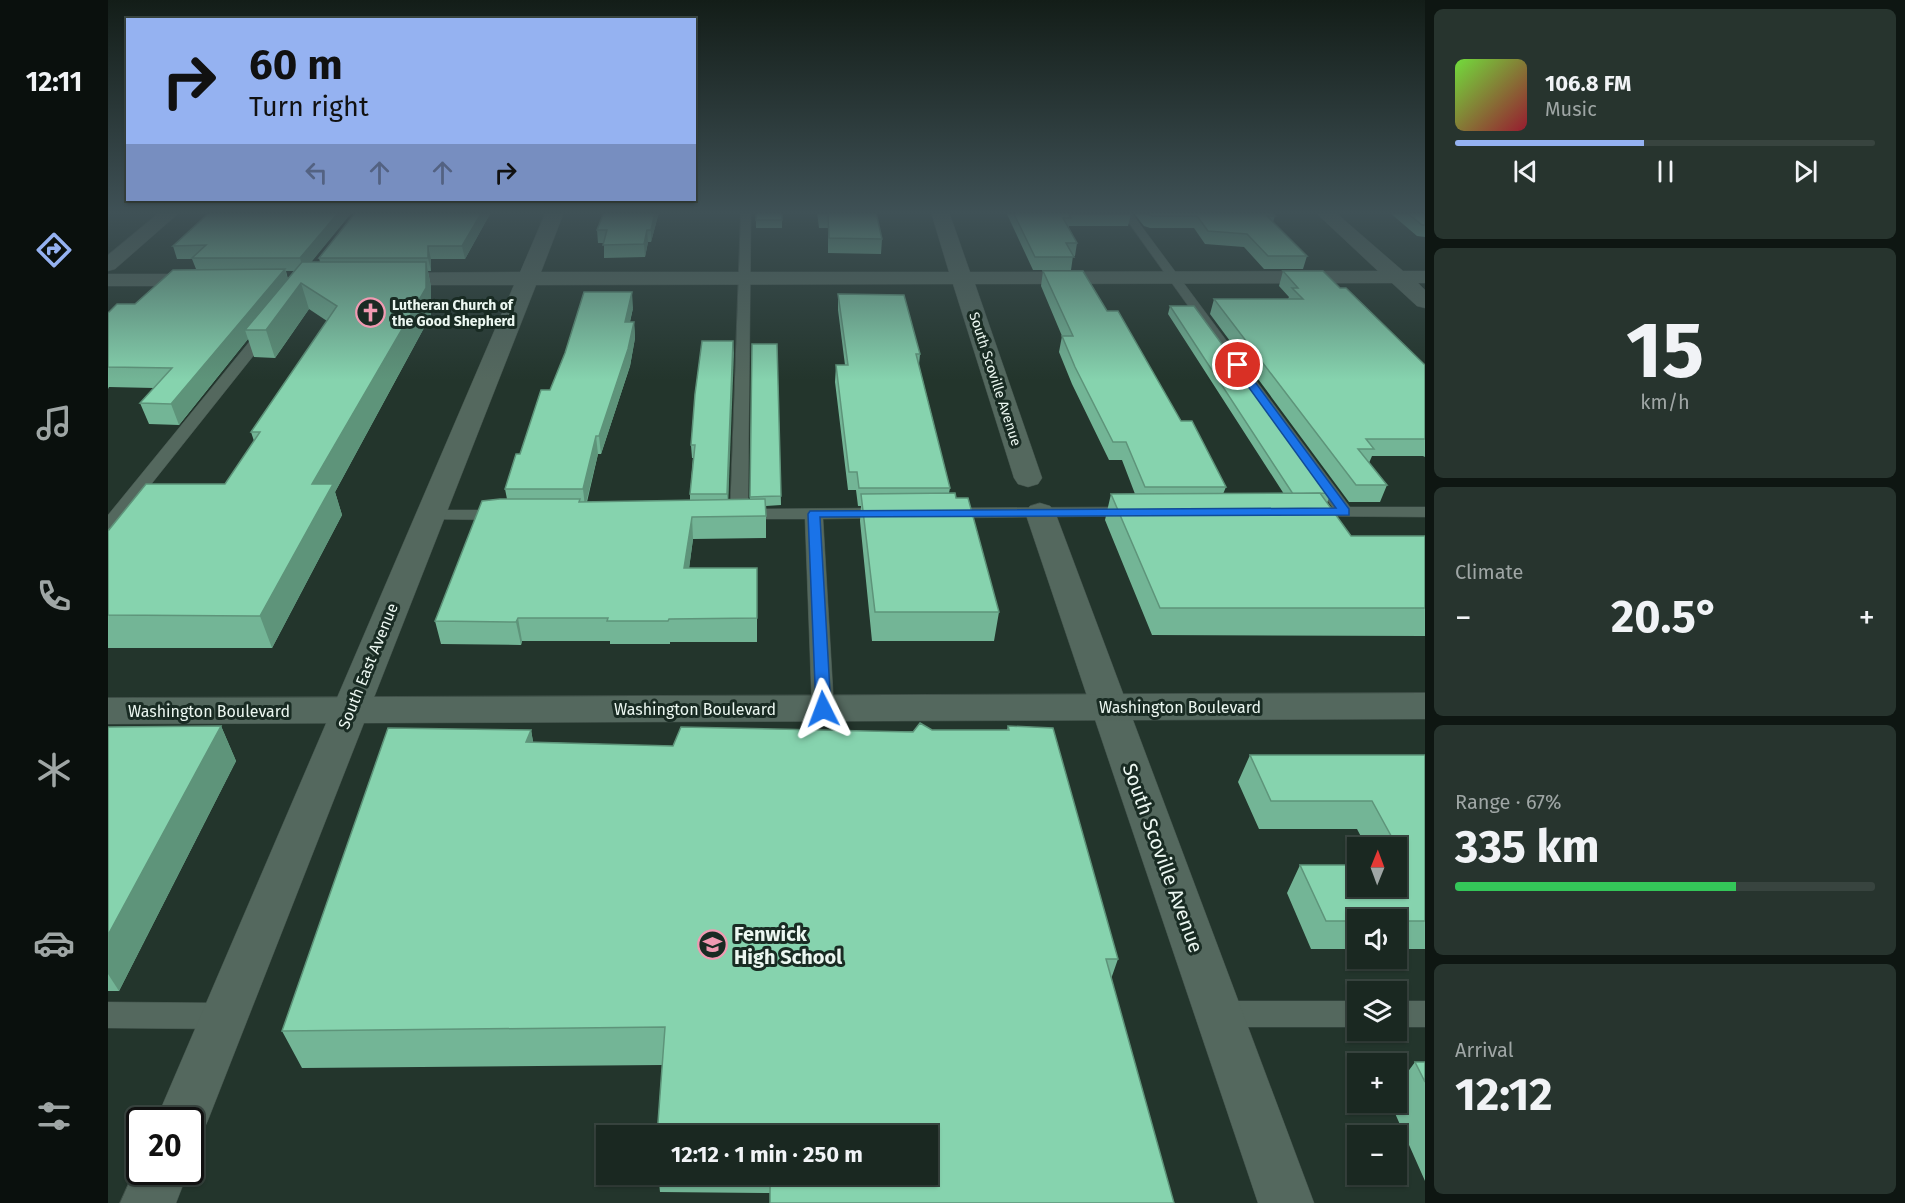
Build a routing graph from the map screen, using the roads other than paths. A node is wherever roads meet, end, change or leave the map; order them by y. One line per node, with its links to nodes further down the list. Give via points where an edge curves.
1 (532, 268): 13 (street, South East Avenue)
2 (744, 268): 9 (lane)
3 (960, 268): 10 (street, South Scoville Avenue)
4 (1167, 268): 6 (lane)
5 (1387, 268): 7 (street)
6 (1174, 277): 7 (street); 10 (street); 20 (lane)
7 (1397, 277): 8 (street); 15 (street)
8 (1425, 277)
9 (744, 278): 10 (street); 13 (street); 24 (lane, via 733,514)
10 (963, 278): 17 (street, South Scoville Avenue)
11 (228, 279): 14 (street)
12 (364, 279): 13 (street)
13 (527, 279): 25 (street, South East Avenue)
14 (108, 280)
15 (1425, 301)
16 (280, 312): 27 (lane)
17 (1034, 495): 18 (lane); 23 (lane); 29 (street, South Scoville Avenue)
18 (1154, 512)
19 (1285, 512): 20 (lane)
20 (1345, 512): 21 (lane)
21 (1425, 512)
22 (904, 513): 24 (lane)
23 (927, 513)
24 (814, 514): 30 (lane)
25 (430, 515): 26 (lane); 31 (street, South East Avenue)
26 (513, 515)
27 (108, 527)
28 (1425, 706): 29 (street, Washington Boulevard)
29 (1110, 708): 30 (street, Washington Boulevard); 33 (street, South Scoville Avenue)
30 (823, 709): 31 (street, Washington Boulevard)
31 (350, 710): 32 (street, Washington Boulevard); 38 (street, South East Avenue)
32 (108, 711)
33 (1219, 1014): 34 (lane); 42 (street, South Scoville Avenue)
34 (1347, 1014)
35 (1407, 1014): 36 (lane)
36 (1425, 1014)
37 (108, 1015): 38 (lane)
38 (225, 1016): 39 (street, South East Avenue)
39 (187, 1107)
40 (156, 1185): 41 (street)
41 (148, 1203)
42 (1286, 1203)

